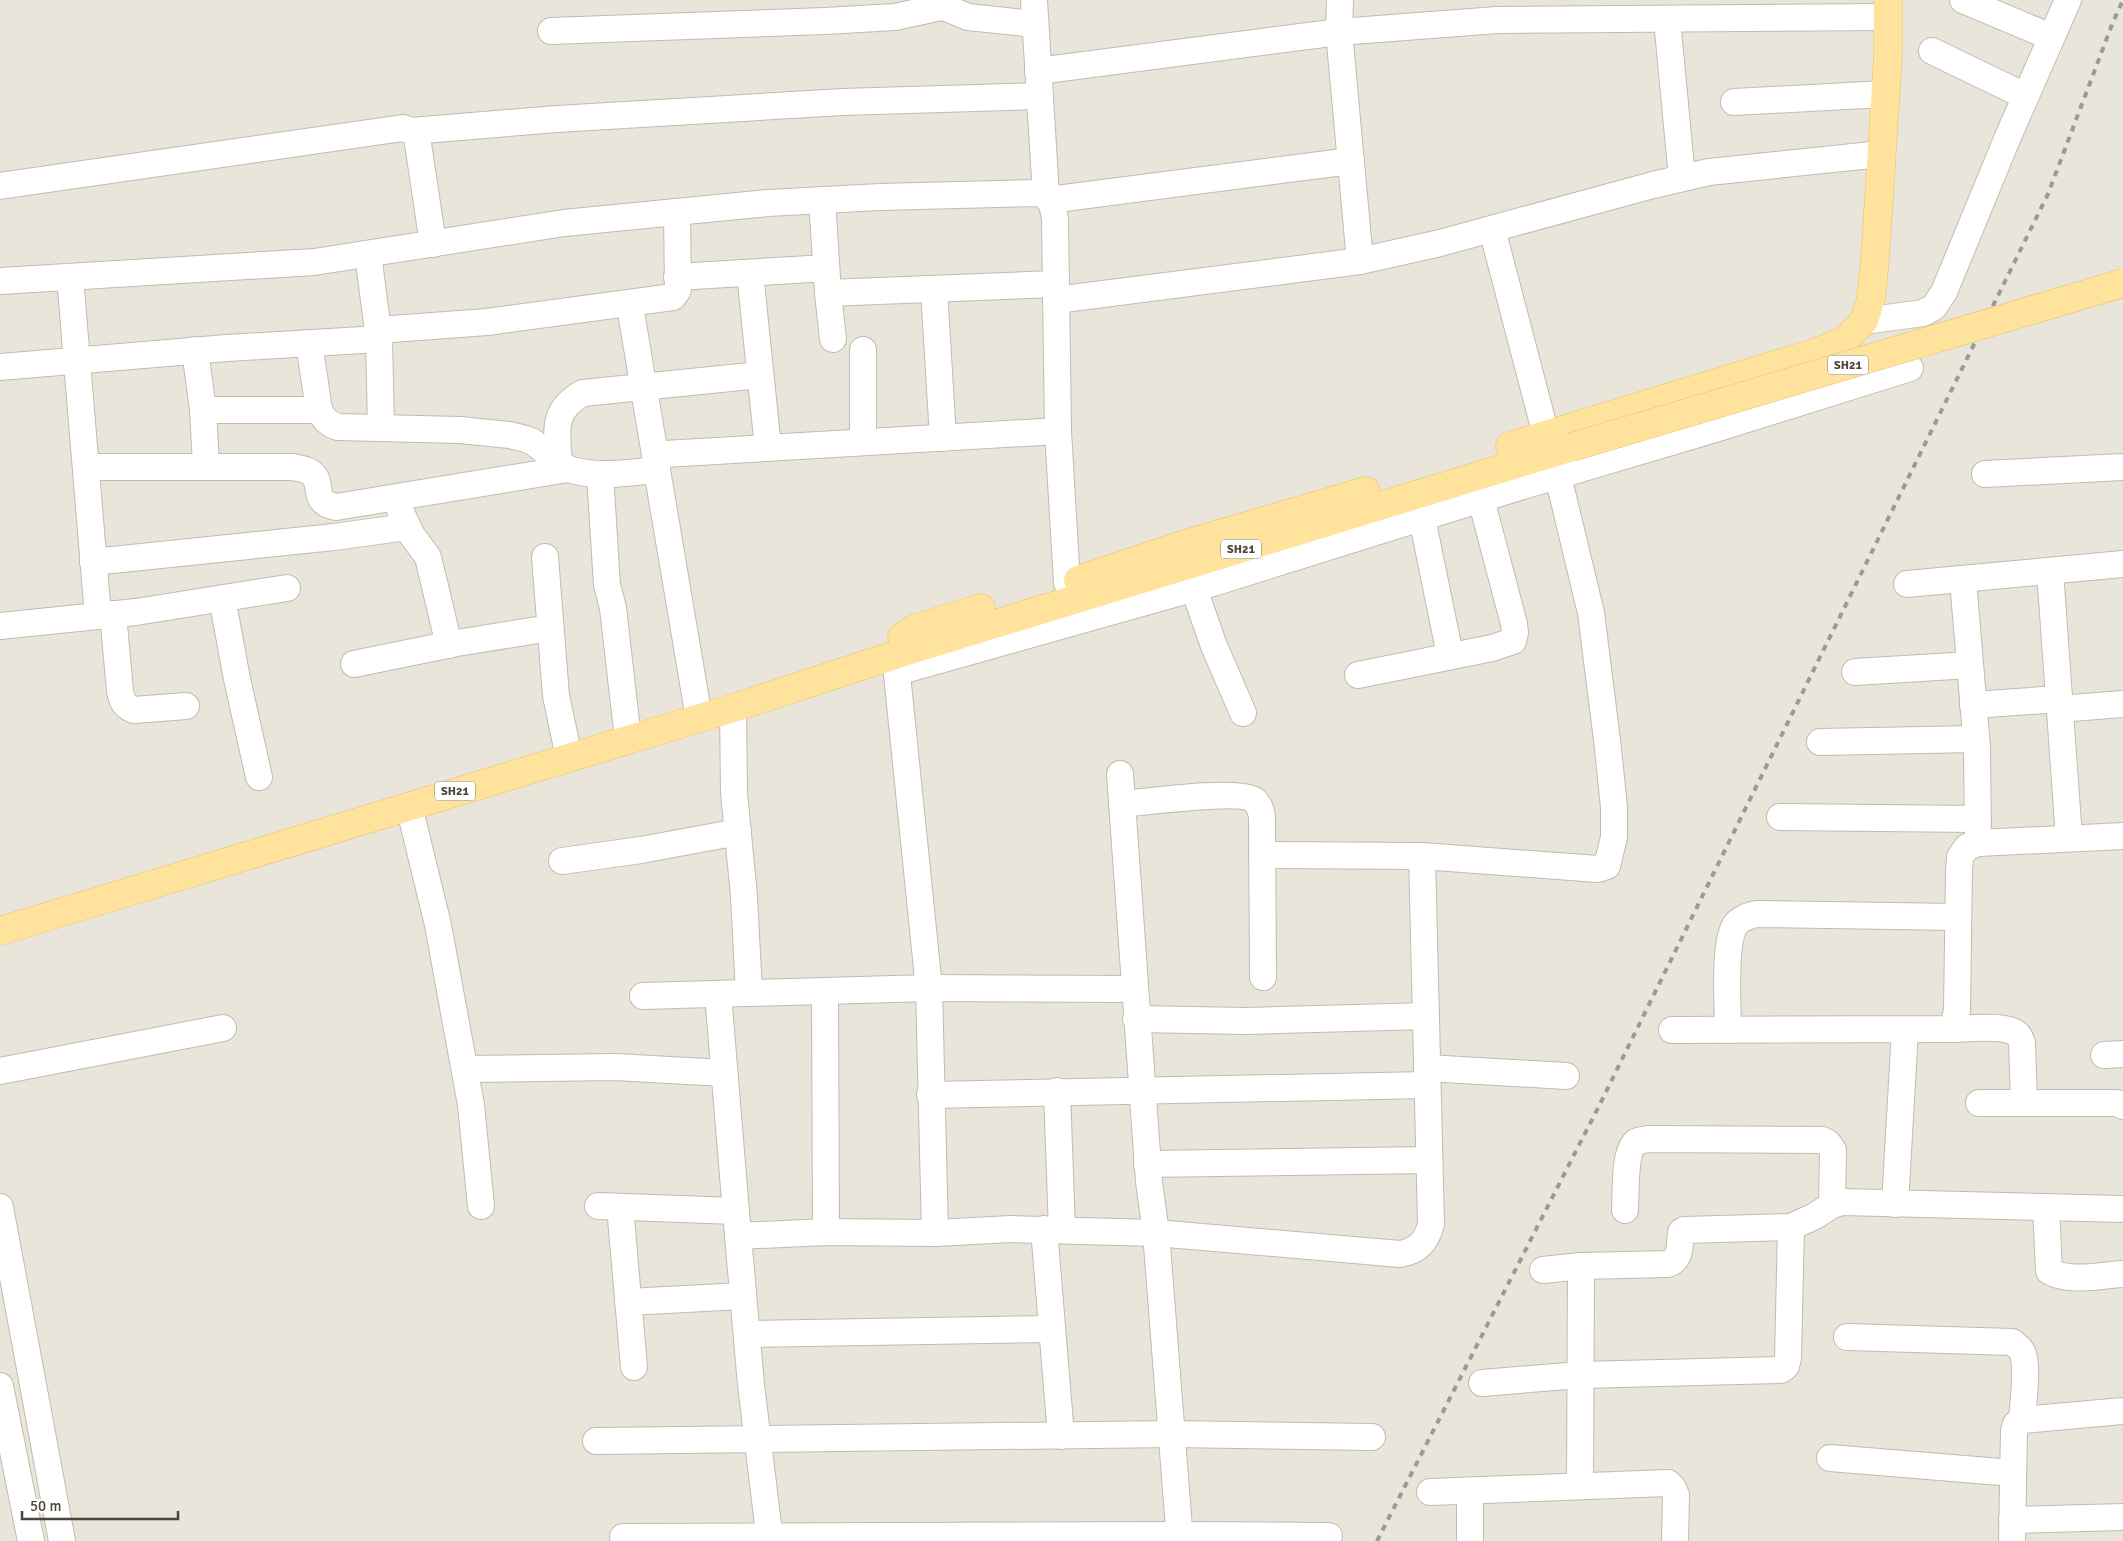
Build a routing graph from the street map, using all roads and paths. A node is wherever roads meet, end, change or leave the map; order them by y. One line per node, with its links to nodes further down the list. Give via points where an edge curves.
1 (1340, 0): 9 (street)
2 (1964, 0): 10 (street)
3 (2068, 0): 10 (street)
4 (934, 4): 6 (street, via 968,18); 8 (street, via 887,18)
5 (1888, 8): 7 (street); 13 (main road)
6 (1035, 12): 12 (street)
7 (1668, 20): 9 (street, via 1497,20); 19 (street)
8 (551, 30)
9 (1340, 32): 12 (street); 18 (street)
10 (2050, 37): 14 (street)
11 (1932, 51): 14 (street)
12 (1039, 84): 16 (street, via 832,103); 21 (street)
13 (1884, 94): 15 (street); 17 (main road)
14 (2025, 96): 37 (street, via 1944,292 1934,307 1923,313)
15 (1734, 102)
16 (411, 131): 20 (street, via 390,129); 25 (street, via 417,138)
17 (1881, 154): 19 (street, via 1759,165); 37 (main road, via 1875,260 1871,298)
18 (1351, 161): 21 (street); 27 (street)
19 (1682, 178): 24 (street)
20 (0, 186)
21 (1048, 197): 22 (street, via 1032,192); 35 (street, via 1055,219)
22 (822, 200): 23 (street); 32 (street)
23 (677, 212): 25 (street, via 564,223); 30 (street)
24 (1492, 229): 27 (street); 52 (street)
25 (433, 244): 26 (street)
26 (368, 254): 29 (street, via 314,262); 38 (street)
27 (1360, 261): 35 (street)
28 (750, 273): 30 (street); 32 (street); 46 (street)
29 (70, 277): 31 (street); 43 (street)
30 (677, 277): 36 (street, via 678,290 673,297)
31 (0, 281)
32 (827, 281): 34 (street); 39 (street)
33 (2123, 283): 83 (main road, SH21, bridge, via 1528,460)
34 (934, 289): 35 (street); 53 (street)
35 (1055, 292): 51 (street)
36 (632, 303): 38 (street); 47 (street)
37 (1864, 321): 52 (main road, via 1844,341 1814,353)
38 (378, 334): 40 (street); 50 (street)
39 (833, 339)
40 (309, 343): 41 (street); 49 (street)
41 (195, 350): 43 (street); 48 (street)
42 (862, 350): 54 (street)
43 (77, 360): 44 (street); 60 (street)
44 (0, 367)
45 (1910, 368): 63 (street)
46 (760, 375): 47 (street); 55 (street)
47 (643, 387): 57 (street, via 583,394 565,406 558,420); 58 (street)
48 (203, 410): 49 (street); 56 (street)
49 (319, 410): 50 (street, via 330,424)
50 (381, 427): 57 (street, via 460,430 518,437 533,442)
51 (1058, 432): 53 (street); 73 (street)
52 (1546, 435): 73 (main road)
53 (943, 438): 54 (street)
54 (863, 442): 55 (street)
55 (768, 448): 58 (street, via 664,454 657,457)
56 (206, 466): 60 (street); 64 (street, via 308,470 315,476 323,503 336,507)
57 (564, 466): 61 (street); 64 (street)
58 (656, 466): 61 (street); 95 (street)
59 (2123, 467): 62 (street)
60 (86, 468): 69 (street)
61 (600, 474): 96 (street, via 607,585 613,608)
62 (1986, 474)
63 (1558, 476): 65 (street); 110 (street, via 1591,614 1607,740 1614,828 1607,866 1598,869)
64 (396, 498): 67 (street)
65 (1481, 499): 66 (street); 82 (street, via 1515,633 1513,641 1505,644)
66 (1422, 518): 76 (street); 82 (street)
67 (407, 527): 69 (street); 81 (street, via 428,557)
68 (545, 557): 80 (street)
69 (94, 562): 78 (street)
70 (2123, 564): 71 (street)
71 (2050, 571): 72 (street); 89 (street)
72 (1963, 580): 74 (street); 86 (street)
73 (1067, 583): 85 (main road, via 916,628)
74 (1907, 584)
75 (287, 588): 77 (street)
76 (1194, 589): 83 (street); 94 (street, via 1214,646)
77 (222, 598): 78 (street); 101 (street)
78 (106, 615): 79 (street); 92 (street, via 122,701 127,707 134,710)
79 (0, 626)
80 (550, 628): 81 (street); 99 (street, via 556,696)
81 (449, 645): 84 (street)
82 (1450, 655): 88 (street)
83 (900, 659): 85 (main road, SH21); 115 (street)
84 (354, 664)
85 (866, 665): 93 (main road, SH21)
86 (1970, 665): 87 (street); 91 (street)
87 (1856, 672)
88 (1358, 675)
89 (2059, 704): 90 (street); 91 (street); 108 (street)
90 (2123, 704)
91 (1973, 705): 97 (street)
92 (186, 706)
93 (733, 708): 95 (main road, SH21); 106 (street)
94 (1244, 713)
95 (700, 718): 96 (main road, SH21)
96 (628, 739): 99 (main road, SH21)
97 (1976, 739): 98 (street); 105 (street)
98 (1820, 742)
99 (569, 757): 103 (main road, SH21)
100 (1120, 774): 102 (street)
101 (260, 777)
102 (1122, 804): 109 (street, via 1233,795 1247,797 1261,808); 116 (street)
103 (409, 806): 113 (main road, SH21); 128 (street, via 438,925)
104 (1780, 817): 105 (street)
105 (1978, 831): 108 (street); 112 (street, via 1960,856)
106 (738, 832): 111 (street); 118 (street)
107 (2123, 836): 108 (street)
108 (2069, 838)
109 (1262, 855): 110 (street); 114 (street)
110 (1422, 856): 121 (street)
111 (562, 861)
112 (1958, 917): 124 (street, via 1957,1010 1954,1023); 126 (street, via 1746,916 1736,924 1730,937)
113 (0, 931)
114 (1263, 977)
115 (929, 988): 116 (street); 117 (street); 135 (street)
116 (1134, 990): 122 (street)
117 (825, 991): 118 (street); 151 (street)
118 (749, 993): 119 (street)
119 (718, 994): 120 (street); 130 (street)
120 (643, 996)
121 (1426, 1016): 122 (street); 131 (street)
122 (1136, 1019): 133 (street)
123 (223, 1028): 129 (street)
124 (1948, 1029): 127 (street); 137 (street, via 2002,1029 2020,1036)
125 (1672, 1030): 126 (street)
126 (1728, 1030): 127 (street)
127 (1904, 1030): 141 (street)
128 (465, 1070): 130 (street, via 615,1067); 143 (street)
129 (0, 1071)
130 (724, 1072): 148 (street)
131 (1427, 1076): 132 (street); 133 (street); 139 (street)
132 (1566, 1076)
133 (1141, 1089): 134 (street); 140 (street)
134 (1057, 1092): 135 (street); 150 (street)
135 (930, 1095): 152 (street)
136 (1979, 1103): 137 (street)
137 (2024, 1103): 138 (street, via 2117,1103)
138 (2123, 1106)
139 (1429, 1160): 140 (street); 153 (street, via 1431,1224 1427,1239 1409,1253 1362,1252)
140 (1147, 1164): 153 (street)
141 (1895, 1204): 142 (street, via 1842,1202); 144 (street)
142 (1832, 1205): 147 (street, via 1833,1150 1822,1140 1648,1139 1638,1140 1629,1153); 149 (street)
143 (480, 1206)
144 (2046, 1207): 146 (street); 156 (street, via 2050,1270 2057,1275 2072,1277)
145 (0, 1208): 186 (street)
146 (2123, 1208)
147 (1625, 1210)
148 (737, 1224): 151 (street); 157 (street); 158 (street, via 609,1206)
149 (1792, 1227): 154 (street, via 1688,1228 1681,1232 1677,1260 1668,1264); 163 (street, via 1788,1358 1782,1370)
150 (1053, 1229): 152 (street); 153 (street); 159 (street)
151 (826, 1232): 152 (street)
152 (935, 1233)
153 (1156, 1233): 168 (street)
154 (1581, 1266): 155 (street); 163 (street)
155 (1544, 1270)
156 (2123, 1274)
157 (743, 1296): 158 (street); 160 (street)
158 (628, 1302): 162 (street)
159 (1052, 1329): 160 (street); 169 (street)
160 (747, 1334): 171 (street)
161 (1847, 1337): 167 (street, via 2012,1342 2023,1354)
162 (634, 1367)
163 (1580, 1375): 164 (street); 176 (street)
164 (1482, 1383)
165 (0, 1388): 174 (street)
166 (2123, 1411): 167 (street)
167 (2022, 1420): 175 (street, via 2014,1430)
168 (1172, 1434): 169 (street); 170 (street); 184 (street)
169 (1061, 1436): 171 (street)
170 (1372, 1437)
171 (758, 1440): 172 (street); 183 (street)
172 (596, 1441)
173 (1830, 1458): 175 (street)
174 (8, 1473): 185 (street)
175 (2013, 1473): 180 (street)
176 (1580, 1486): 177 (street); 188 (street, via 1668,1483 1676,1495)
177 (1470, 1491): 178 (street); 187 (street)
178 (1430, 1492)
179 (2123, 1517): 180 (street)
180 (2012, 1531)
181 (1329, 1536): 184 (street)
182 (623, 1537): 183 (street)
183 (769, 1538): 184 (street)
184 (1179, 1538)
185 (31, 1541)
186 (62, 1541)
187 (1470, 1541)
188 (1675, 1541)

